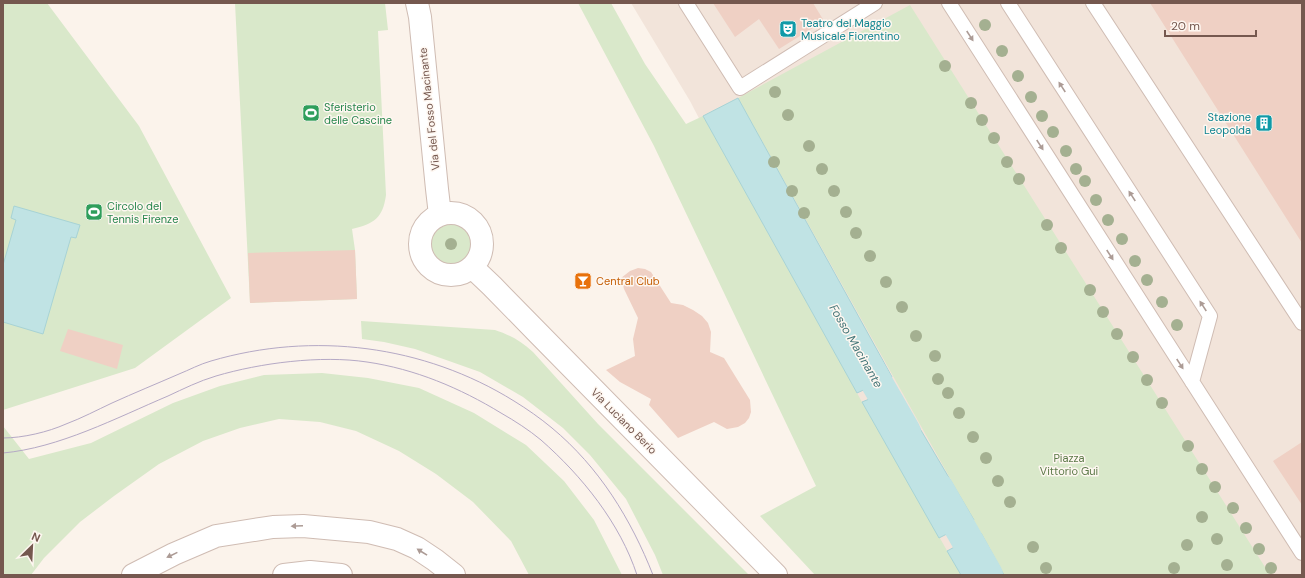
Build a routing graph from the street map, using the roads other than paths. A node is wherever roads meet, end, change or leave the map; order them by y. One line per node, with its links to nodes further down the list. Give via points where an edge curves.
1 (417, 3): 7 (street, Via del Fosso Macinante)
2 (686, 3): 3 (lane, via 740,88)
3 (875, 3)
4 (949, 3): 10 (lane, one-way to 10)
5 (1008, 3): 10 (lane, one-way to 5, via 1210,316)
6 (1093, 3): 9 (lane)
7 (440, 215): 8 (street, via 462,215 478,228 482,238 482,249 479,259); 8 (street, via 425,227 422,236 420,245 426,263 433,270 453,275 463,273)
8 (472, 267): 16 (street, Via Luciano Berio)
9 (1302, 323)
10 (1192, 382): 11 (lane)
11 (1302, 554)
12 (133, 575): 15 (street, one-way to 12, via 417,548 397,539 369,532 303,526 273,527 216,536)
13 (284, 575): 14 (street, via 310,572)
14 (341, 575)
15 (454, 575)
16 (776, 575)

